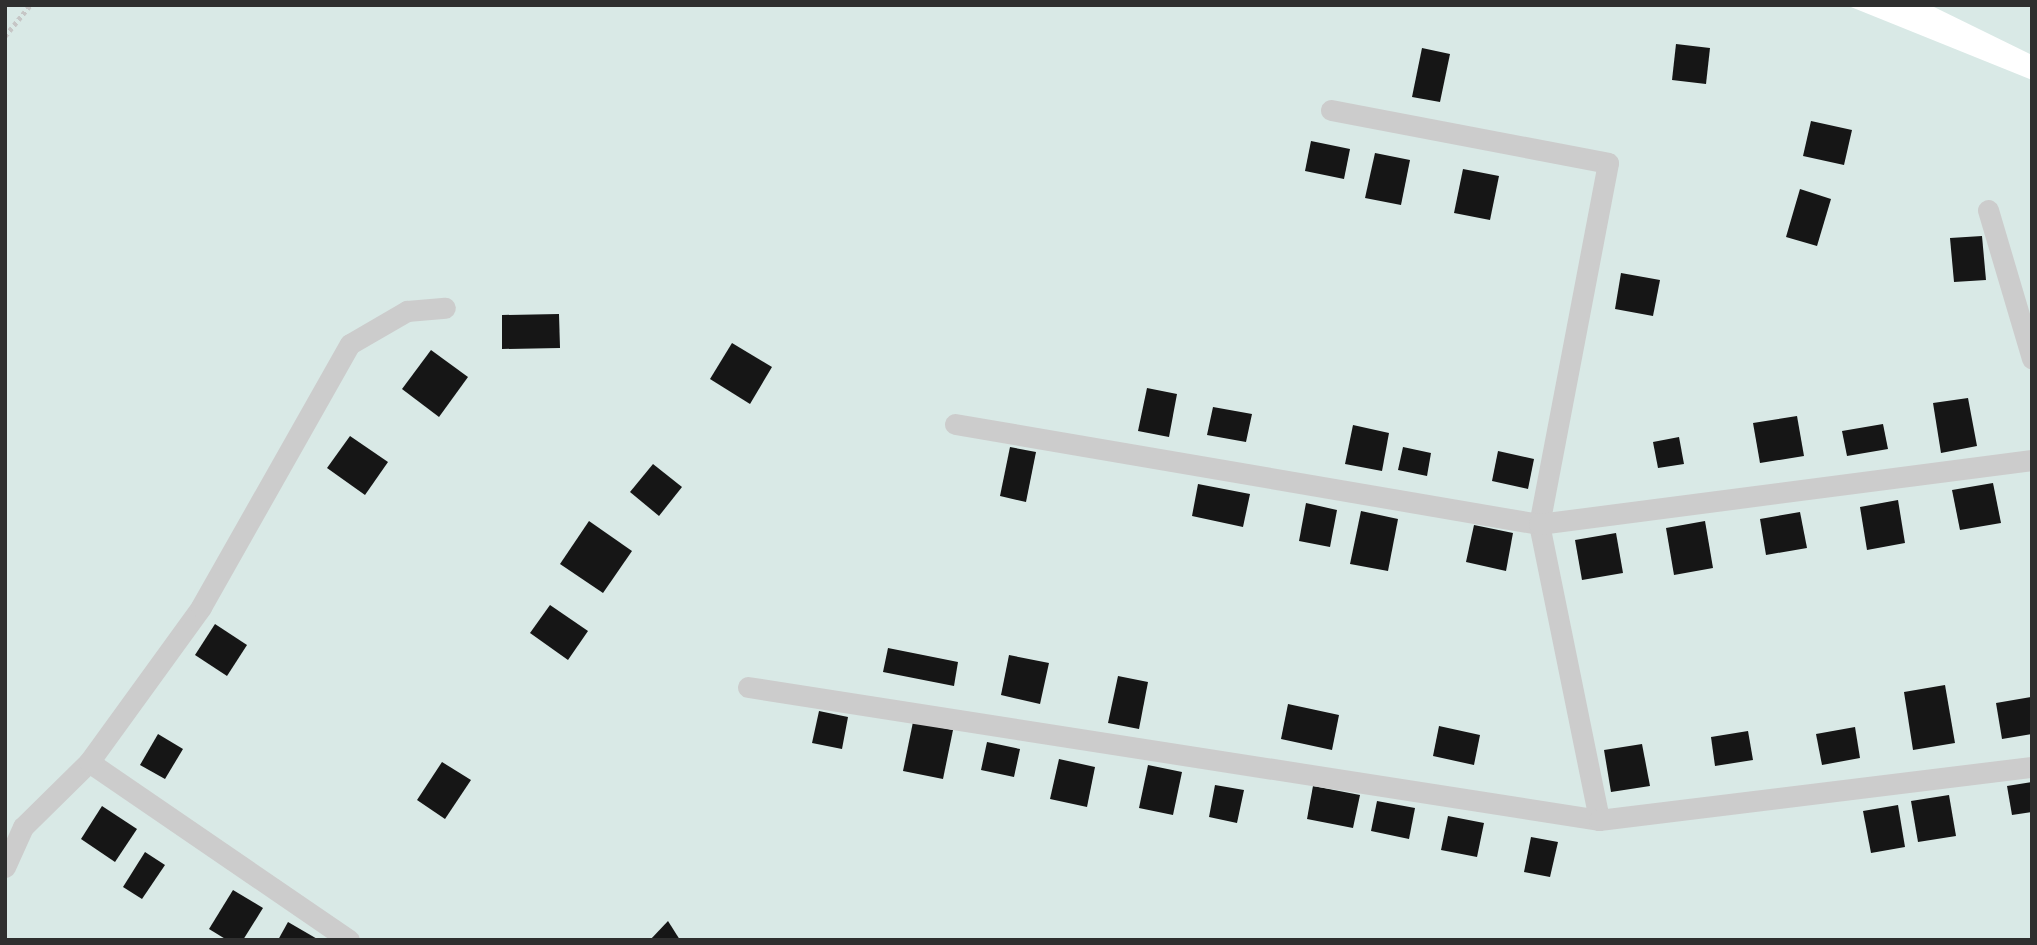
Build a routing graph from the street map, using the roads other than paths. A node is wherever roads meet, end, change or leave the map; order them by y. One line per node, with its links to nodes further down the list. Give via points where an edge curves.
1 (1331, 110): 7 (lane, via 1608,163)
2 (1987, 210): 4 (lane)
3 (445, 308): 9 (lane, via 407,311 350,344 201,607)
4 (2032, 359)
5 (955, 425): 7 (lane)
6 (2032, 460): 7 (lane)
7 (1539, 524): 11 (lane)
8 (748, 687): 11 (lane)
9 (89, 762): 12 (lane, via 23,827); 13 (lane)
10 (2032, 766): 11 (lane)
11 (1599, 820)
12 (5, 867)
13 (349, 940)

